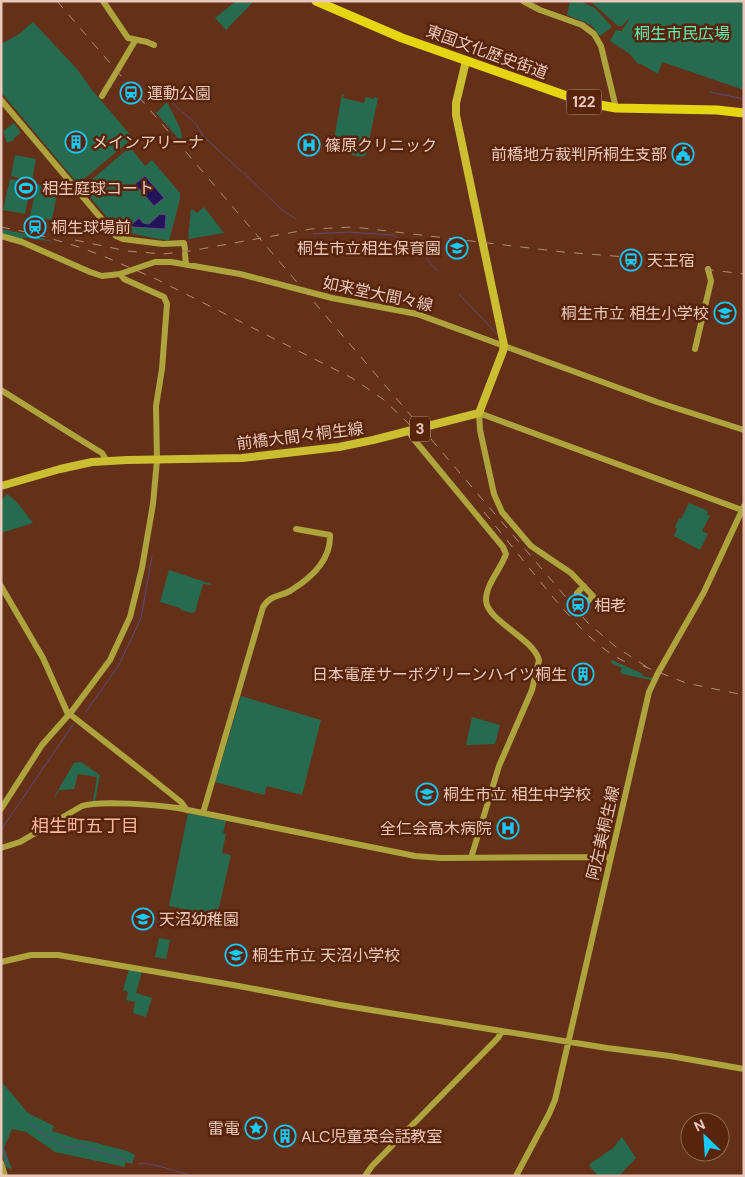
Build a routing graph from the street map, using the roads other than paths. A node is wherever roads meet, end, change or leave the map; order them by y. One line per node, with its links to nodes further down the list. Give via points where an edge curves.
1 (103, 1): 4 (street, via 127,38)
2 (316, 1): 6 (highway, 東国文化歴史街道 / 122, via 396,36)
3 (523, 1): 9 (street, via 582,25 594,34 601,46)
4 (135, 41): 5 (street); 7 (street)
5 (154, 46)
6 (466, 61): 9 (highway, 東国文化歴史街道 / 122, via 580,101); 15 (main road, via 456,115)
7 (102, 96)
8 (1, 100): 12 (street, via 116,236 163,244 184,243)
9 (616, 108): 10 (highway, 東国文化歴史街道 / 122)
10 (744, 113)
11 (1, 236): 14 (street, 如来堂大間々線, via 97,275)
12 (186, 264): 14 (street, 如来堂大間々線, via 155,262); 15 (street, 如来堂大間々線, via 417,314)
13 (708, 270): 16 (street, via 711,281)
14 (120, 274): 21 (street, via 167,301 156,406)
15 (504, 345): 18 (main road); 19 (street, 如来堂大間々線)
16 (695, 349)
17 (1, 390): 22 (street, via 102,453)
18 (479, 413): 20 (main road, 前橋大間々桐生線 / 3); 24 (street); 27 (street, via 494,494 502,512 531,546 571,573)
19 (744, 430)
20 (409, 431): 21 (main road, 前橋大間々桐生線 / 3, via 359,444 309,451 242,458); 34 (street, via 504,548 506,554 489,589 487,604 533,648 538,660 532,690 498,766)
21 (157, 460): 22 (main road, 前橋大間々桐生線 / 3); 28 (street, via 151,521 130,617 110,660)
22 (108, 461): 23 (main road, 前橋大間々桐生線 / 3, via 73,466)
23 (1, 486)
24 (743, 508): 33 (street, 阿左美桐生線, via 704,592 651,688)
25 (296, 529): 31 (street, via 330,535 326,557 321,566 303,581 290,591 271,598 263,607)
26 (1, 586): 28 (street, via 46,664)
27 (584, 586): 27 (street, via 593,596 584,602 577,593)
28 (69, 714): 29 (street, via 42,745); 30 (street)
29 (1, 809)
30 (187, 810): 31 (street); 32 (street, via 159,806 86,805 20,842)
31 (203, 813): 34 (street, via 405,855)
32 (1, 848)
33 (611, 857): 34 (street); 37 (street, 阿左美桐生線)
34 (471, 858)
35 (1, 962): 36 (street, via 31,955 55,955)
36 (502, 1031): 37 (street); 41 (street)
37 (568, 1042): 38 (street); 42 (street, 阿左美桐生線, via 553,1105)
38 (744, 1069)
39 (1, 1163): 40 (street)
40 (5, 1176)
41 (365, 1176)
42 (516, 1176)

